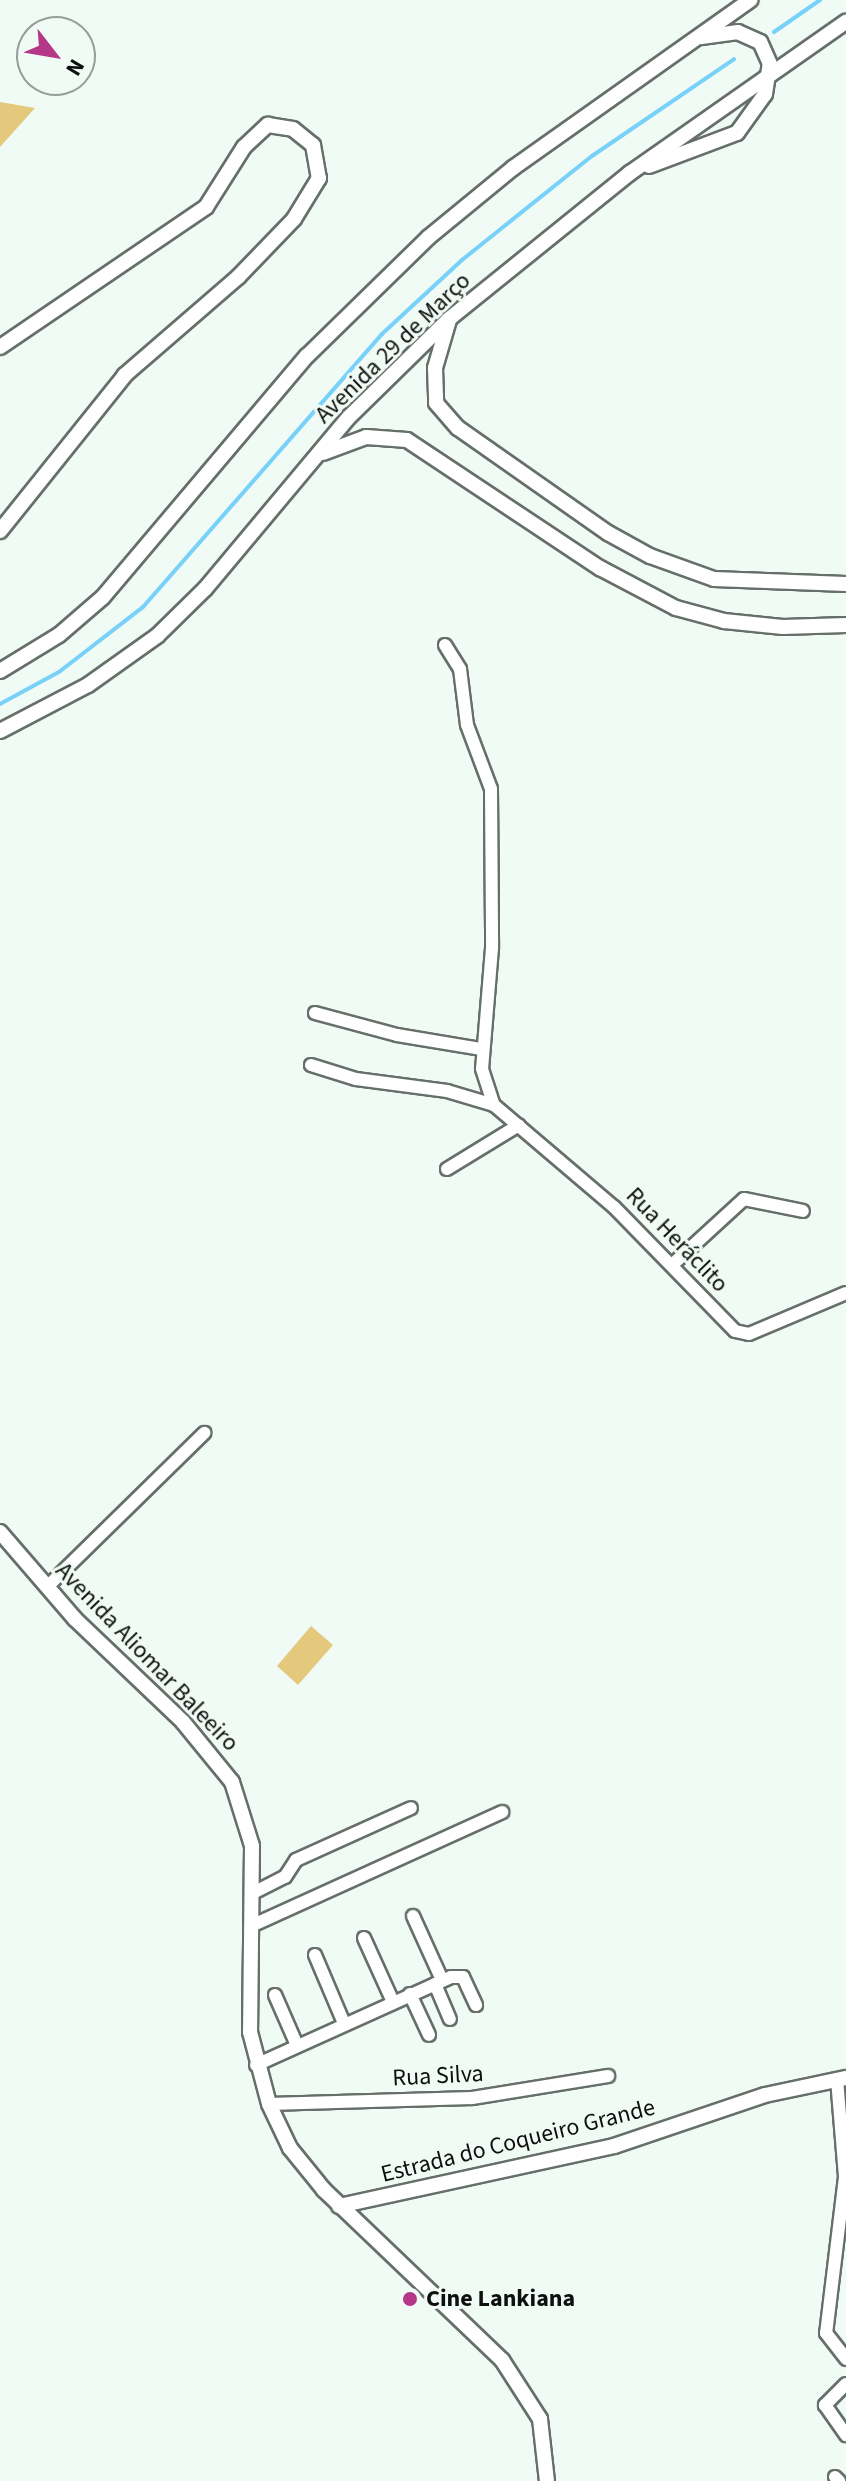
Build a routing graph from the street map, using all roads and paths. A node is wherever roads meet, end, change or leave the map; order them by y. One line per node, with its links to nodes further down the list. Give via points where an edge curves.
1 (750, 0): 3 (main road)
2 (846, 22): 4 (main road, Avenida 29 de Março)
3 (689, 41): 4 (main road, via 724,31 750,35 766,52); 13 (main road, via 513,168 429,237 307,356 103,597 59,635)
4 (770, 76): 5 (main road, Avenida 29 de Março); 5 (main road, via 756,110 737,133)
5 (630, 173): 6 (main road, Avenida 29 de Março)
6 (449, 319): 8 (main road, Avenida 29 de Março); 10 (main road, via 435,368 436,403 458,428 608,533 650,556 714,579)
7 (0, 347): 9 (main road, via 206,207 244,147 268,125 293,129 313,145 319,178 294,219 238,277 125,375)
8 (312, 460): 11 (main road, via 360,438 407,440 600,568 676,608 724,621 783,627); 14 (main road, Avenida 29 de Março, via 205,589 157,636 88,685)
9 (0, 531)
10 (846, 584)
11 (846, 625)
12 (445, 645): 16 (street, via 460,669 467,725 491,789 492,948)
13 (0, 671)
14 (0, 731)
15 (315, 1013): 16 (street, via 397,1035)
16 (482, 1049): 18 (street, via 484,1082)
17 (311, 1065): 18 (street, via 356,1079 447,1091)
18 (494, 1105): 19 (street, Rua Heráclito)
19 (519, 1125): 20 (street); 22 (street, Rua Heráclito)
20 (447, 1169)
21 (803, 1211): 22 (street, via 744,1199)
22 (673, 1264): 23 (street, Rua Heráclito, via 742,1334)
23 (846, 1293)
24 (204, 1433): 26 (street)
25 (0, 1532): 26 (main road, Avenida Aliomar Baleeiro)
26 (48, 1586): 29 (main road, Avenida Aliomar Baleeiro, via 221,1763 249,1824)
27 (411, 1808): 29 (street, via 296,1860 285,1877)
28 (502, 1812): 31 (street)
29 (253, 1893): 31 (main road, Avenida Aliomar Baleeiro)
30 (413, 1916): 34 (street)
31 (251, 1926): 43 (main road, Avenida Aliomar Baleeiro, via 250,2032)
32 (364, 1938): 37 (street)
33 (315, 1955): 40 (street)
34 (438, 1982): 35 (street); 38 (street, via 463,1977); 39 (street)
35 (410, 1994): 37 (street); 41 (street)
36 (275, 1995): 42 (street)
37 (393, 2002): 40 (street)
38 (476, 2005)
39 (450, 2019)
40 (343, 2021): 42 (street)
41 (429, 2035)
42 (296, 2043): 43 (street)
43 (256, 2065): 46 (main road, Avenida Aliomar Baleeiro)
44 (608, 2076): 46 (street, Rua Silva, via 472,2098)
45 (841, 2078): 47 (street); 48 (main road, Estrada do Coqueiro Grande, via 742,2102 614,2146)
46 (269, 2104): 48 (main road, Avenida Aliomar Baleeiro, via 290,2148)
47 (845, 2177): 49 (street)
48 (339, 2206): 54 (main road, Avenida Aliomar Baleeiro, via 502,2360 540,2419)
49 (830, 2287): 50 (street); 51 (street, via 826,2333)
50 (846, 2291)
51 (846, 2359)
52 (846, 2384): 53 (street, via 825,2405)
53 (846, 2435)
54 (547, 2481)

